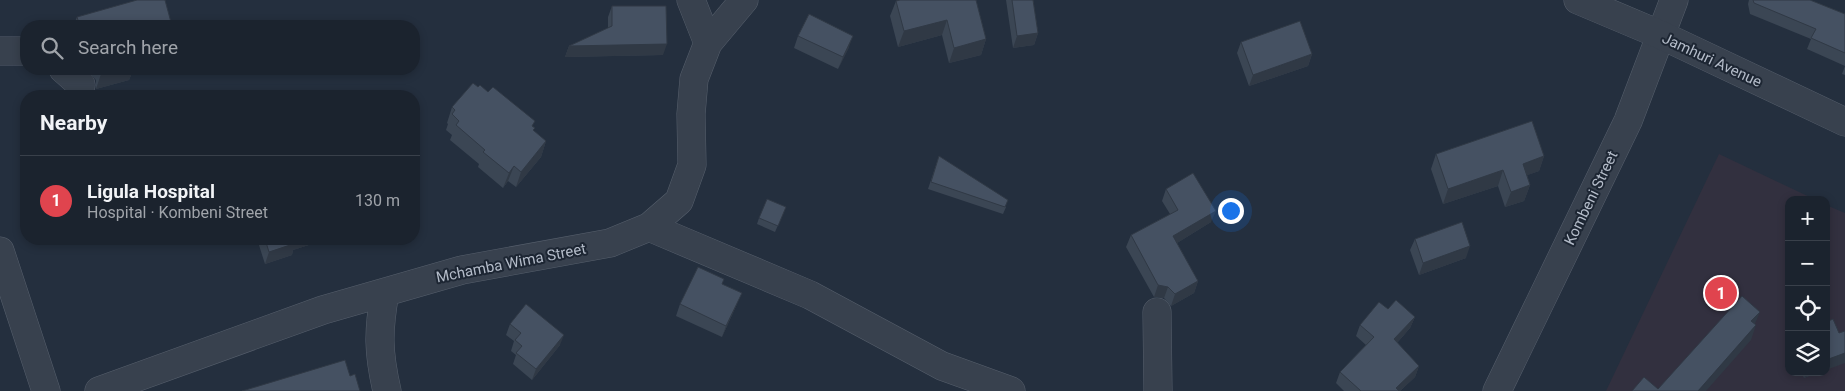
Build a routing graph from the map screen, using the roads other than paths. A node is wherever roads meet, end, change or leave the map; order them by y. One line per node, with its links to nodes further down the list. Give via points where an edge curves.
1 (691, 0): 6 (street)
2 (744, 0): 6 (street, Mchamba Wima Street)
3 (1578, 0): 5 (street, Jamhuri Avenue)
4 (1674, 0): 5 (street, Kombeni Street)
5 (1661, 35): 9 (street, Jamhuri Avenue); 19 (street, Kombeni Street, via 1628,121)
6 (708, 43): 10 (street, Mchamba Wima Street, via 694,79 692,165 679,201)
7 (0, 51): 8 (street)
8 (20, 51)
9 (1845, 122)
10 (648, 227): 12 (street, Mchamba Wima Street, via 610,243 462,270); 17 (street, via 810,295 942,366)
11 (0, 251): 14 (street)
12 (385, 292): 15 (street, Mchamba Wima Street, via 323,310); 16 (street, via 379,327 380,357)
13 (1157, 312): 18 (street)
14 (46, 391)
15 (99, 391)
16 (387, 391)
17 (1011, 391)
18 (1158, 391)
19 (1497, 391)

